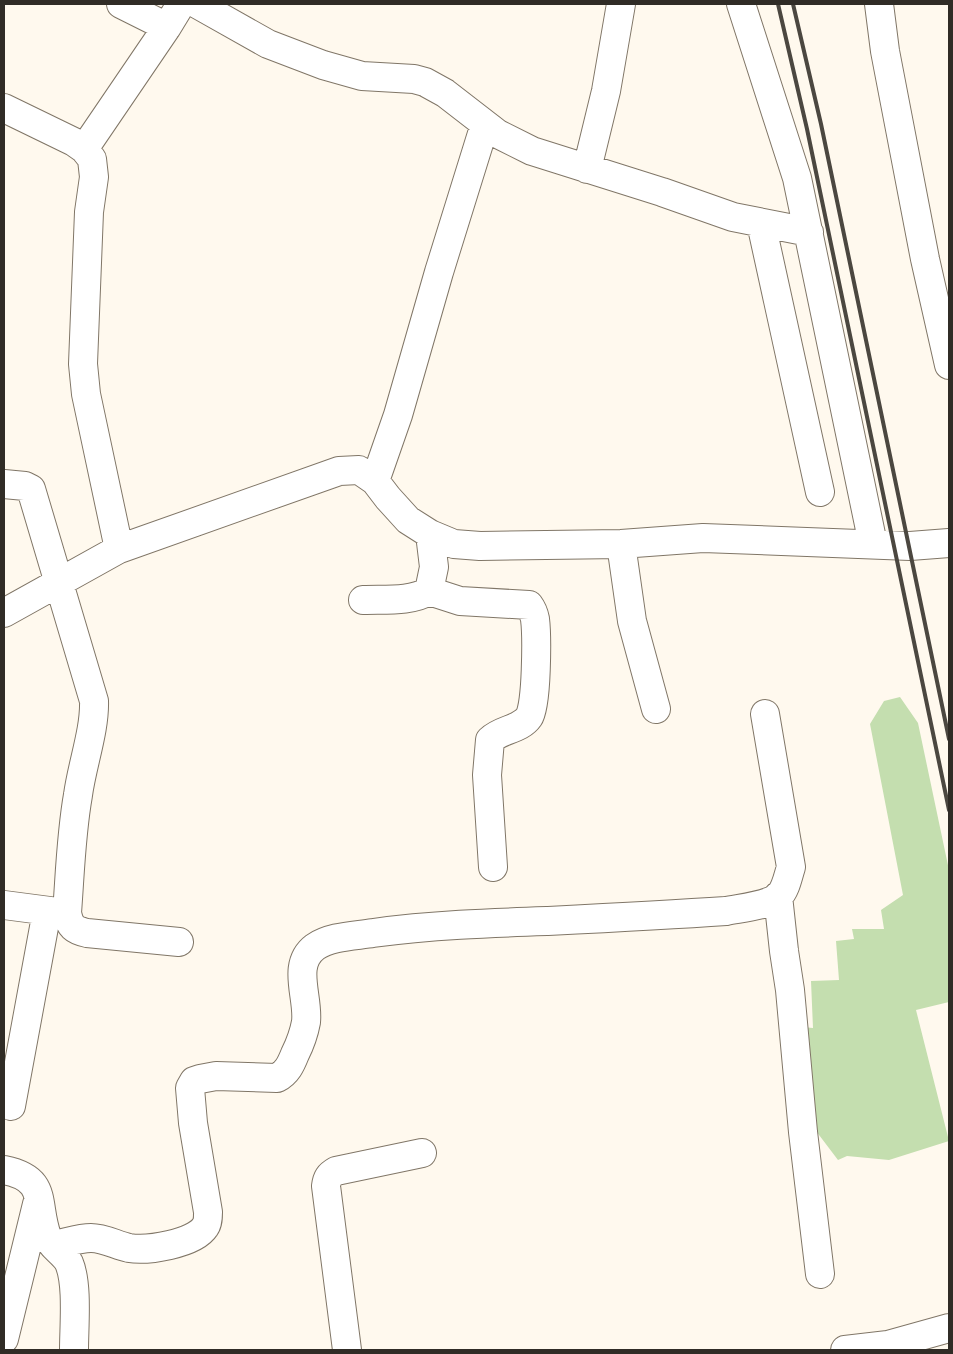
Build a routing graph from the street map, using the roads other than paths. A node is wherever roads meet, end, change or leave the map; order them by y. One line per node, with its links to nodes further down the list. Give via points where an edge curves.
1 (121, 4): 7 (street)
2 (180, 4): 7 (street)
3 (197, 4): 9 (street, via 268,44 323,65 362,76 425,82)
4 (622, 4): 11 (street)
5 (740, 4): 13 (street, via 798,178)
6 (879, 4): 14 (street, via 923,249)
7 (167, 27): 10 (street)
8 (4, 108): 10 (street)
9 (485, 124): 11 (street, via 532,151); 15 (street, via 398,415)
10 (84, 148): 22 (street, via 92,159 94,177 89,212 83,364 86,394)
11 (588, 169): 12 (street, via 733,217)
12 (761, 223): 13 (street); 17 (street)
13 (809, 232): 20 (street)
14 (949, 365)
15 (375, 481): 18 (street, via 408,520); 22 (street, via 359,470 339,470)
16 (4, 484): 23 (street, via 31,489)
17 (820, 492)
18 (430, 534): 19 (street, via 454,544 480,546); 24 (street, via 434,567)
19 (621, 544): 20 (street, via 703,538); 27 (street, via 632,621)
20 (873, 544): 21 (street)
21 (949, 544)
22 (119, 549): 23 (street)
23 (60, 582): 26 (street); 32 (street, via 88,675 95,717)
24 (429, 591): 25 (street, via 410,598); 29 (street, via 460,601 529,605 535,618 532,711 523,723 500,732 490,740 487,775)
25 (363, 600)
26 (4, 613)
27 (656, 709)
28 (765, 714): 30 (street, via 791,867)
29 (493, 867)
30 (778, 896): 38 (street, via 763,904 726,911 490,923 331,939 315,947 305,958 302,973 306,1022 301,1042 283,1075 277,1078 216,1076 194,1081 190,1088 208,1212 206,1226 201,1232 166,1247 130,1248 99,1238); 39 (street)
31 (4, 905): 32 (street)
32 (57, 912): 33 (street, via 76,931); 34 (street)
33 (179, 942)
34 (11, 1106)
35 (422, 1153): 44 (street, via 336,1171 327,1179)
36 (4, 1170): 37 (street, via 27,1178)
37 (39, 1197): 38 (street, via 48,1239); 41 (street)
38 (53, 1245): 43 (street, via 66,1257 73,1278)
39 (820, 1274)
40 (949, 1328): 42 (street)
41 (4, 1339)
42 (890, 1348): 45 (street)
43 (74, 1350)
44 (347, 1350)
45 (845, 1350)

